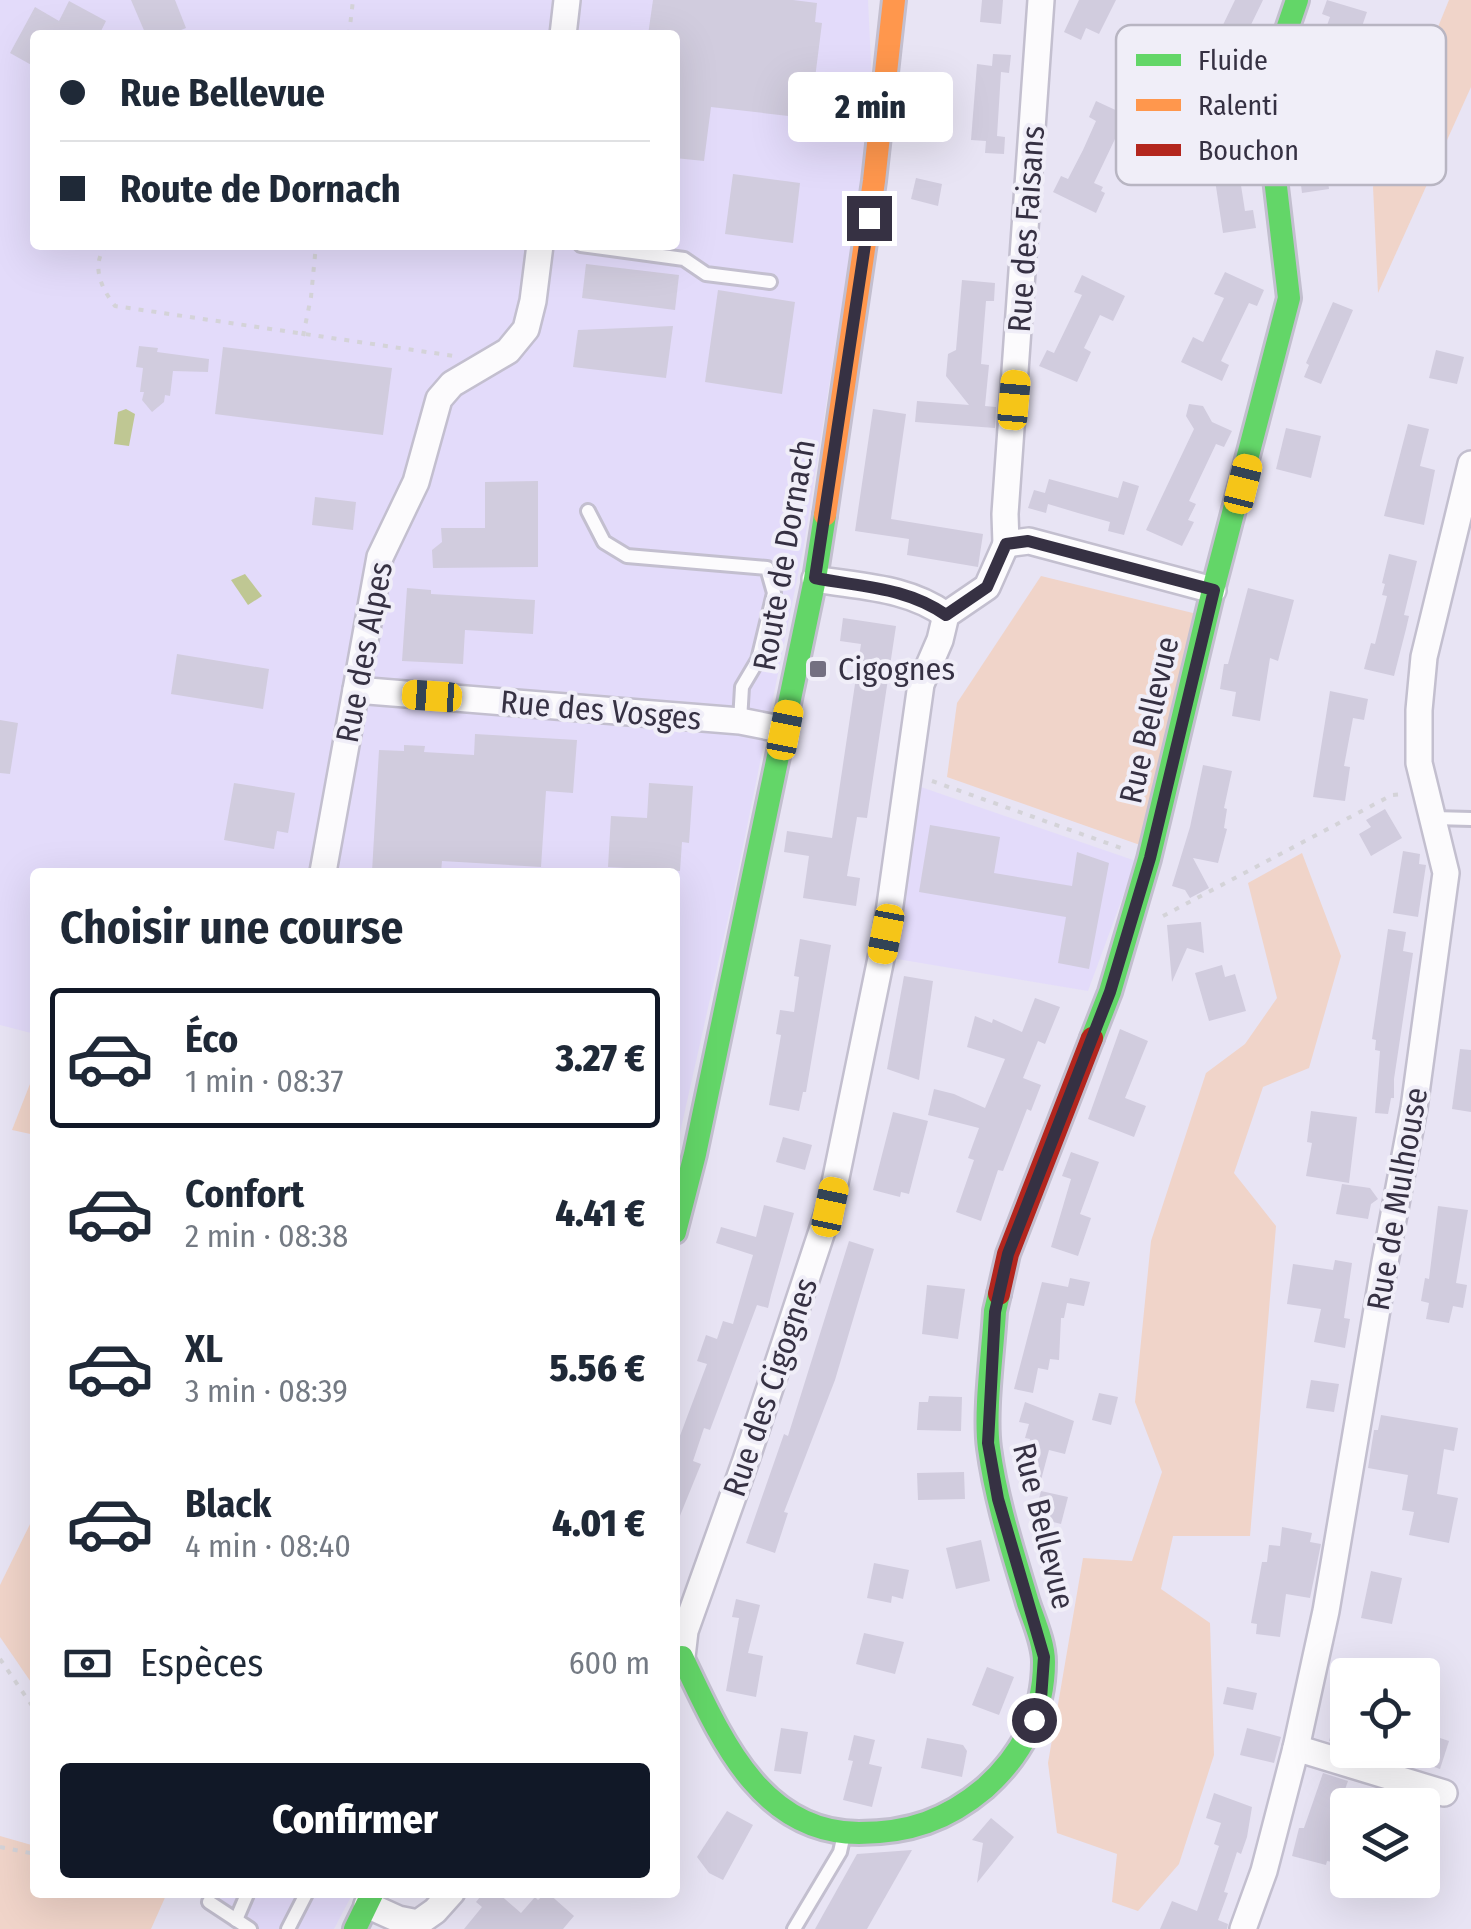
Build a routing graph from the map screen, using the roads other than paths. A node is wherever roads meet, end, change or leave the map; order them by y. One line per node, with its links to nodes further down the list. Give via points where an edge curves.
1 (567, 0): 6 (street)
2 (894, 0): 14 (street, Route de Dornach)
3 (1041, 0): 13 (street, Rue des Faisans)
4 (1297, 0): 5 (street, Rue Bellevue)
5 (1289, 25)
6 (564, 30)
7 (1276, 185): 15 (street, Rue Bellevue, via 1289,298)
8 (539, 250): 17 (street, Rue des Alpes, via 526,328 508,351 439,398 416,482 380,558)
9 (618, 250): 10 (lane, via 684,259 706,274)
10 (770, 282)
11 (1471, 464): 20 (street, Rue de Mulhouse, via 1424,657 1419,763)
12 (588, 511): 18 (lane, via 604,542 627,556 767,568 774,593 758,660 742,687)
13 (1006, 544): 15 (street, via 1028,541); 16 (street, via 987,587)
14 (815, 578): 16 (street, via 901,592); 19 (street, Route de Dornach)
15 (1214, 590): 29 (street, Rue Bellevue, via 1150,858 1110,992 1008,1254 995,1312 988,1443 1044,1657 1041,1699 1026,1740 960,1809 919,1827)
16 (946, 615): 25 (street, Rue des Cigognes, via 921,684 886,934 830,1207)
17 (356, 690): 18 (street, Rue des Vosges); 22 (street, Rue des Alpes)
18 (740, 721): 19 (street, Rue des Vosges)
19 (785, 730): 23 (street, Route de Dornach)
20 (1434, 818): 21 (lane); 27 (street, Rue de Mulhouse, via 1446,873 1414,1108)
21 (1471, 820)
22 (324, 868)
23 (685, 1152): 24 (street, Route de Dornach)
24 (680, 1192)
25 (680, 1651)
26 (680, 1663): 29 (street, Rue Bellevue, via 746,1778 808,1823)
27 (1296, 1748): 28 (street); 41 (street, Rue de Mulhouse)
28 (1444, 1793)
29 (844, 1832): 40 (lane, via 840,1852)
30 (245, 1898): 35 (lane)
31 (304, 1898): 38 (lane)
32 (447, 1898): 36 (street)
33 (370, 1899): 36 (street); 39 (street)
34 (209, 1902): 35 (lane)
35 (236, 1920): 37 (lane)
36 (418, 1926)
37 (250, 1929)
38 (288, 1929)
39 (355, 1929)
40 (794, 1929)
41 (1243, 1929)

